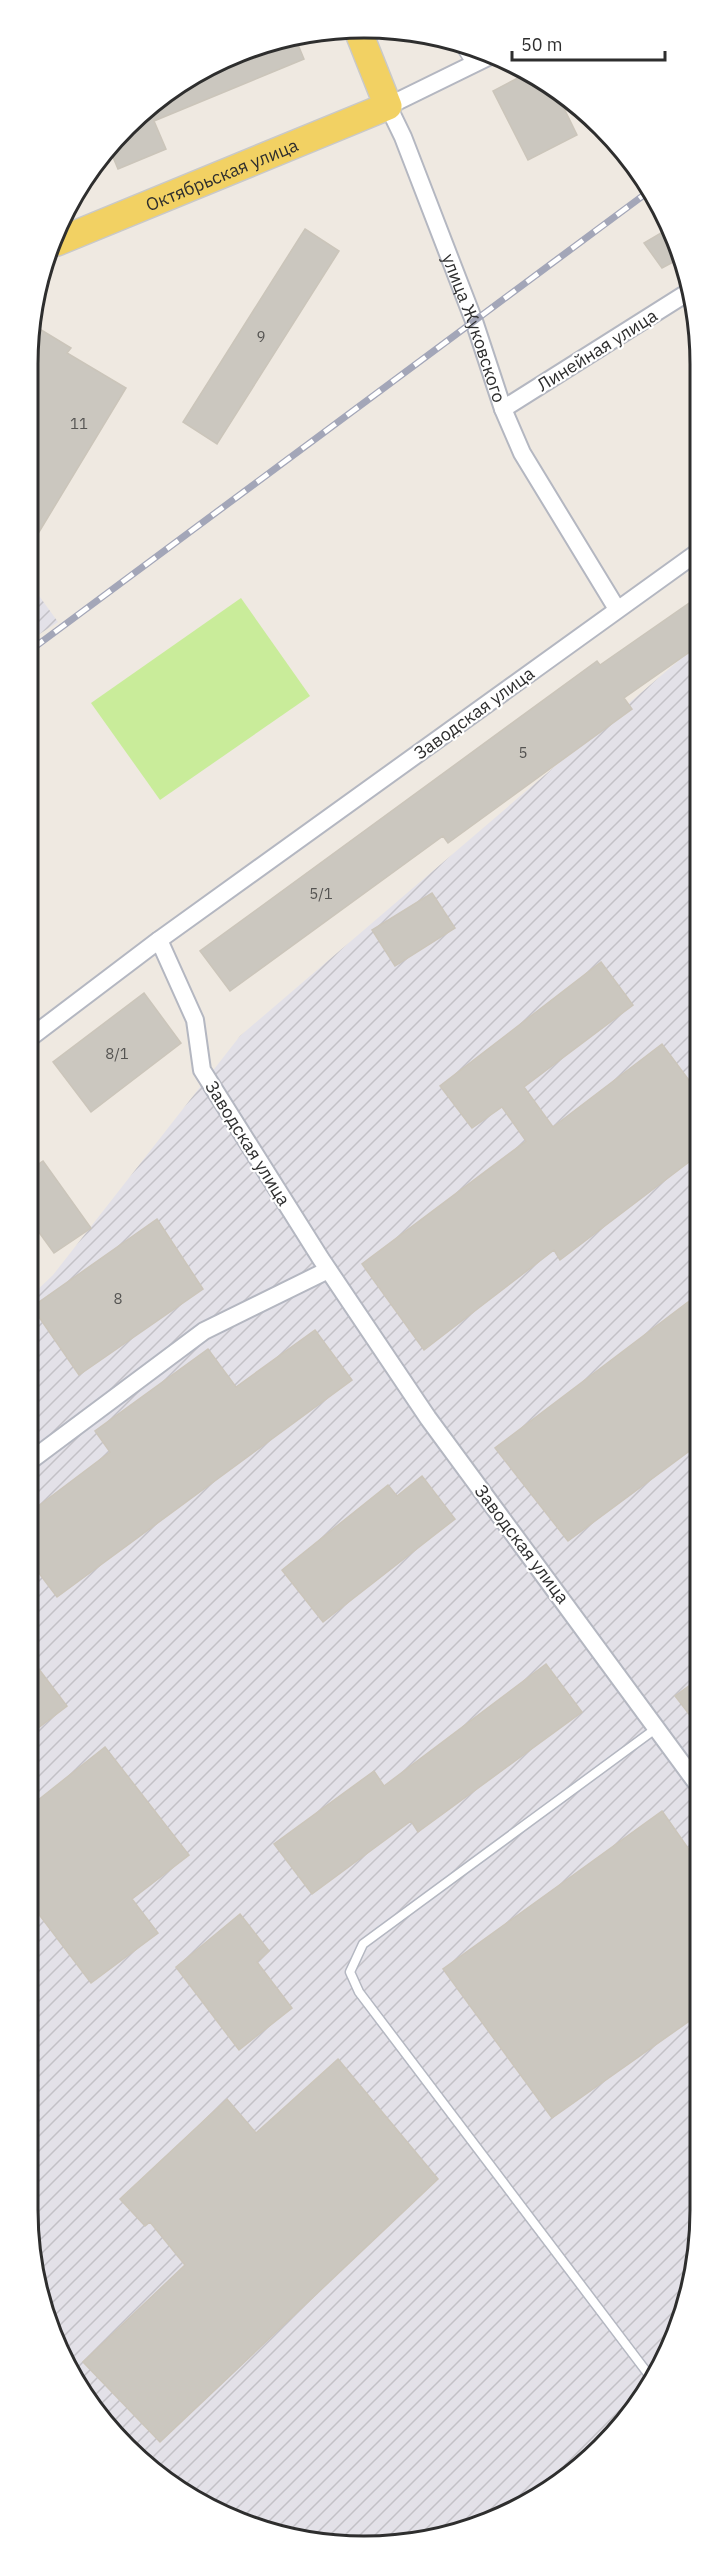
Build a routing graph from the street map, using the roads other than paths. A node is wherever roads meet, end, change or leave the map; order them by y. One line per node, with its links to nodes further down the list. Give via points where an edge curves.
1 (360, 38): 5 (main road, улица Жуковского)
2 (464, 54): 4 (lane)
3 (483, 60): 4 (street)
4 (472, 66): 5 (street)
5 (388, 106): 6 (main road, Октябрьская улица); 8 (street, улица Жуковского, via 474,321)
6 (62, 240)
7 (683, 295): 8 (street, Линейная улица)
8 (503, 409): 10 (street, улица Жуковского, via 522,453)
9 (690, 558): 10 (street, Заводская улица)
10 (617, 609): 11 (street, Заводская улица)
11 (159, 940): 12 (street); 13 (street, Заводская улица, via 195,1020 202,1070)
12 (38, 1032)
13 (328, 1270): 14 (street, via 204,1331); 15 (street, Заводская улица, via 428,1418)
14 (38, 1455)
15 (658, 1727): 16 (street, Заводская улица); 17 (lane, via 363,1944 350,1972 359,1992)
16 (690, 1772)
17 (647, 2373)

